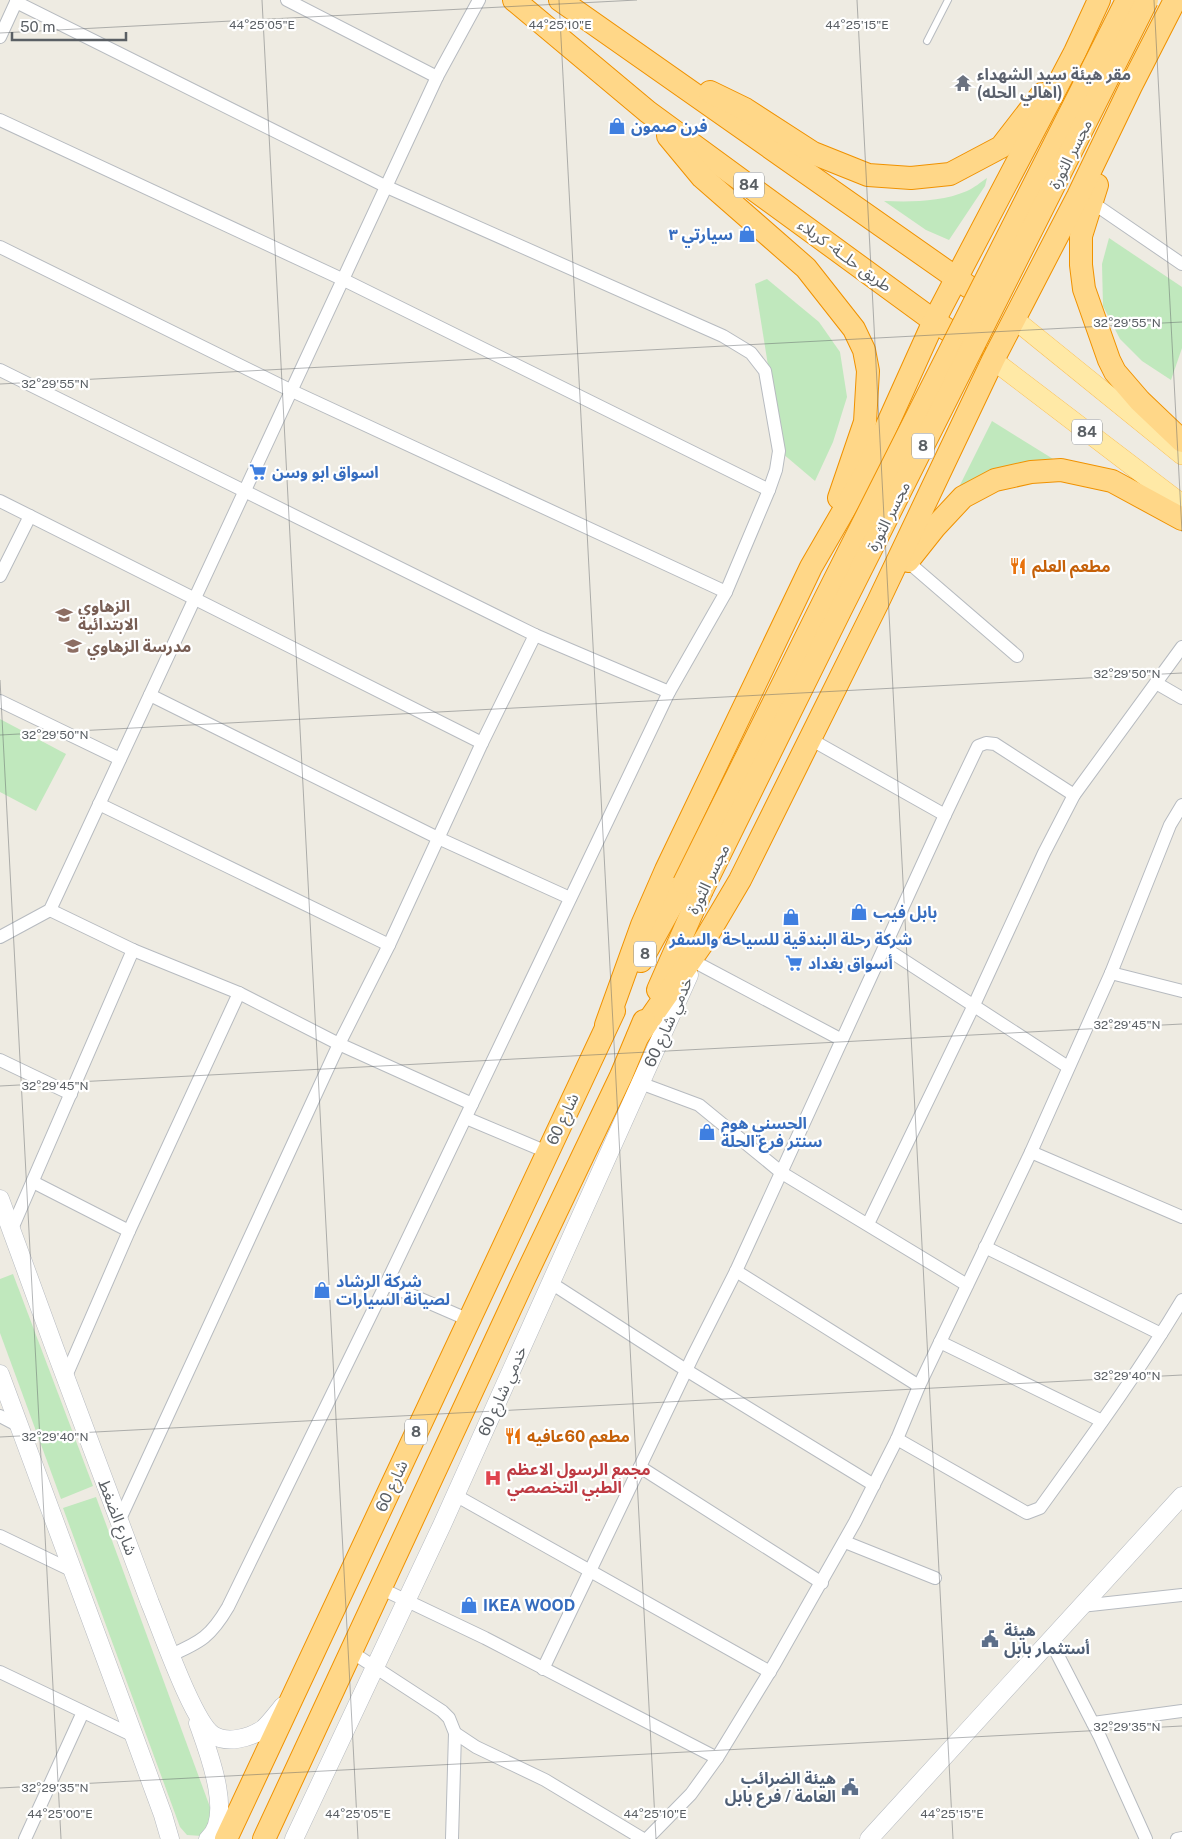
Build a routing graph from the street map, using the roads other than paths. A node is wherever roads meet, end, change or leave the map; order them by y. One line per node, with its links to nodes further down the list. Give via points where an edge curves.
1 (287, 0): 15 (street)
2 (479, 0): 15 (street)
3 (514, 0): 16 (highway, طريق حلــة - كربلاء / 84)
4 (560, 0): 14 (highway, 84)
5 (948, 0): 12 (lane)
6 (1099, 0): 13 (highway)
7 (1127, 0): 62 (highway, مجسر الثورة / 8, bridge, via 830,588)
8 (1148, 0): 62 (highway, مجسر الثورة / 8, bridge, via 841,609)
9 (1175, 0): 20 (highway, via 1131,86)
10 (17, 1): 11 (street); 19 (street)
11 (0, 38)
12 (927, 41)
13 (1076, 52): 14 (highway, via 1001,147 950,174 911,178 868,175 813,153 745,109); 18 (highway)
14 (643, 59): 23 (highway, 84)
15 (437, 77): 19 (street)
16 (648, 112): 26 (highway, طريق حلــة - كربلاء / 84); 41 (highway, via 702,177 806,268 854,330 864,350 868,371 866,422)
17 (0, 120): 24 (street)
18 (1012, 173): 20 (highway, via 1013,193 1035,209 1054,212); 23 (highway)
19 (386, 187): 24 (street); 33 (street, via 723,336 751,353 765,371 779,451)
20 (1084, 199): 22 (street); 25 (highway); 30 (highway, via 1081,265 1084,289 1109,360 1140,401)
21 (0, 247): 29 (street)
22 (1182, 264)
23 (956, 278): 25 (highway, 84); 26 (highway)
24 (344, 280): 29 (street); 33 (street)
25 (1014, 319): 27 (highway); 31 (main road, 84)
26 (934, 320): 27 (highway, طريق حلــة - كربلاء / 84); 32 (highway)
27 (993, 360): 36 (highway); 37 (main road, طريق حلــة - كربلاء / 84)
28 (0, 370): 34 (street)
29 (292, 390): 34 (street); 43 (street)
30 (1182, 440)
31 (1182, 455)
32 (866, 472): 36 (highway, via 885,459 908,459 922,468 930,482); 41 (highway)
33 (770, 490): 43 (street)
34 (245, 492): 44 (street); 46 (street)
35 (0, 501): 38 (street)
36 (926, 501): 45 (highway)
37 (1182, 504)
38 (30, 516): 42 (street); 44 (street)
39 (1182, 519): 40 (highway, via 1112,481 1061,470 1031,472 995,480 963,497 934,527)
40 (908, 562): 45 (highway); 48 (street)
41 (811, 567): 75 (highway, via 666,870 642,925)
42 (0, 576)
43 (726, 592): 50 (street)
44 (195, 599): 51 (street); 55 (street)
45 (878, 602): 54 (highway)
46 (536, 635): 50 (street); 55 (street)
47 (1182, 647): 49 (street)
48 (1017, 656)
49 (1156, 683): 52 (street); 57 (street)
50 (669, 692): 63 (street)
51 (150, 695): 56 (street); 61 (street)
52 (1182, 698)
53 (0, 701): 56 (street)
54 (810, 739): 60 (street); 66 (highway, via 740,880)
55 (482, 744): 61 (street)
56 (120, 759): 58 (street)
57 (1074, 795): 60 (street, via 995,744 986,743 978,746); 74 (street, via 1044,852)
58 (99, 804): 64 (street); 67 (street)
59 (1182, 805): 71 (street, via 1170,825)
60 (945, 815): 68 (street)
61 (438, 838): 63 (street); 67 (street)
62 (692, 888): 75 (highway, مجسر الثورة / 8); 76 (highway, مجسر الثورة / 8)
63 (570, 898): 83 (street)
64 (50, 910): 65 (street); 69 (street)
65 (0, 936)
66 (704, 941): 70 (street, خدمي شارع 60); 76 (highway)
67 (389, 945): 78 (street)
68 (885, 948): 74 (street); 77 (street)
69 (133, 950): 73 (street); 82 (street)
70 (695, 962): 77 (street); 81 (street, خدمي شارع 60)
71 (1111, 973): 72 (street); 80 (street)
72 (1182, 991)
73 (239, 993): 78 (street); 93 (street)
74 (974, 1006): 80 (street); 91 (street)
75 (606, 1025): 85 (highway, شارع 60 / 8)
76 (638, 1036): 122 (highway, شارع 60 / 8)
77 (842, 1040): 87 (street)
78 (339, 1044): 83 (street); 115 (street)
79 (0, 1060): 82 (street)
80 (1068, 1067): 86 (street)
81 (640, 1083): 87 (street, via 699,1105); 96 (street, خدمي شارع 60)
82 (71, 1094): 88 (street)
83 (472, 1104): 84 (street)
84 (466, 1118): 85 (street); 97 (street)
85 (547, 1152): 100 (highway, شارع 60 / 8)
86 (1031, 1152): 90 (street); 94 (street)
87 (782, 1172): 91 (street); 95 (street)
88 (33, 1182): 92 (street); 93 (street)
89 (0, 1199): 92 (street, شارع الضغط)
90 (1182, 1217)
91 (868, 1224): 98 (street)
92 (11, 1231): 105 (street, شارع الضغط)
93 (129, 1232): 105 (street)
94 (985, 1247): 98 (street); 101 (street)
95 (736, 1271): 103 (street); 106 (street)
96 (551, 1283): 103 (street); 113 (street, خدمي شارع 60)
97 (386, 1284): 100 (street); 128 (street, via 228,1607 216,1627 203,1639)
98 (967, 1285): 102 (street)
99 (1182, 1300): 101 (street)
100 (469, 1320): 133 (highway, شارع 60 / 8)
101 (1162, 1334): 108 (street)
102 (940, 1342): 106 (street); 108 (street)
103 (686, 1370): 111 (street); 112 (street)
104 (0, 1374): 109 (street)
105 (66, 1376): 115 (street, شارع الضغط)
106 (919, 1386): 110 (street)
107 (0, 1416): 109 (street)
108 (1102, 1421): 110 (street, via 1040,1508 1027,1514)
109 (19, 1426): 119 (street)
110 (897, 1439): 112 (street)
111 (640, 1467): 118 (street); 121 (street)
112 (874, 1485): 117 (street)
113 (455, 1495): 118 (street); 124 (street, خدمي شارع 60)
114 (1182, 1496): 125 (street)
115 (119, 1521): 128 (street, شارع الضغط)
116 (0, 1536): 119 (street)
117 (845, 1542): 120 (street); 121 (street)
118 (591, 1570): 130 (street); 132 (street)
119 (73, 1571): 139 (street)
120 (935, 1578)
121 (822, 1583): 132 (street)
122 (380, 1588): 124 (street); 127 (highway, شارع 60 / 8)
123 (1182, 1595): 125 (street)
124 (406, 1600): 129 (street, خدمي شارع 60); 130 (street)
125 (1081, 1606): 126 (street)
126 (1050, 1640): 137 (street); 153 (street)
127 (350, 1651): 129 (street); 148 (highway, شارع 60 / 8)
128 (171, 1655): 134 (street, شارع الضغط)
129 (375, 1668): 138 (street, via 442,1711); 149 (street, خدمي شارع 60)
130 (542, 1669): 140 (street)
131 (0, 1672): 136 (street)
132 (770, 1672): 140 (street)
133 (294, 1692): 134 (street, شارع الضغط, via 264,1728 248,1737 227,1740 213,1735); 147 (highway, شارع 60 / 8)
134 (192, 1706): 146 (street, via 217,1785 219,1820 215,1832)
135 (1182, 1711): 137 (street)
136 (84, 1712): 139 (street); 143 (street)
137 (1093, 1722): 154 (street)
138 (455, 1733): 150 (street); 151 (street, via 476,1747 544,1780)
139 (134, 1736): 141 (street)
140 (717, 1758): 152 (street, via 691,1794)
141 (163, 1815): 144 (street); 145 (street, via 173,1832)
142 (1182, 1838): 155 (street)
143 (25, 1839)
144 (170, 1839)
145 (183, 1839)
146 (208, 1839)
147 (226, 1839)
148 (264, 1839)
149 (294, 1839)
150 (452, 1839)
151 (643, 1839)
152 (647, 1839)
153 (869, 1839)
154 (1146, 1839)
155 (1177, 1839)

